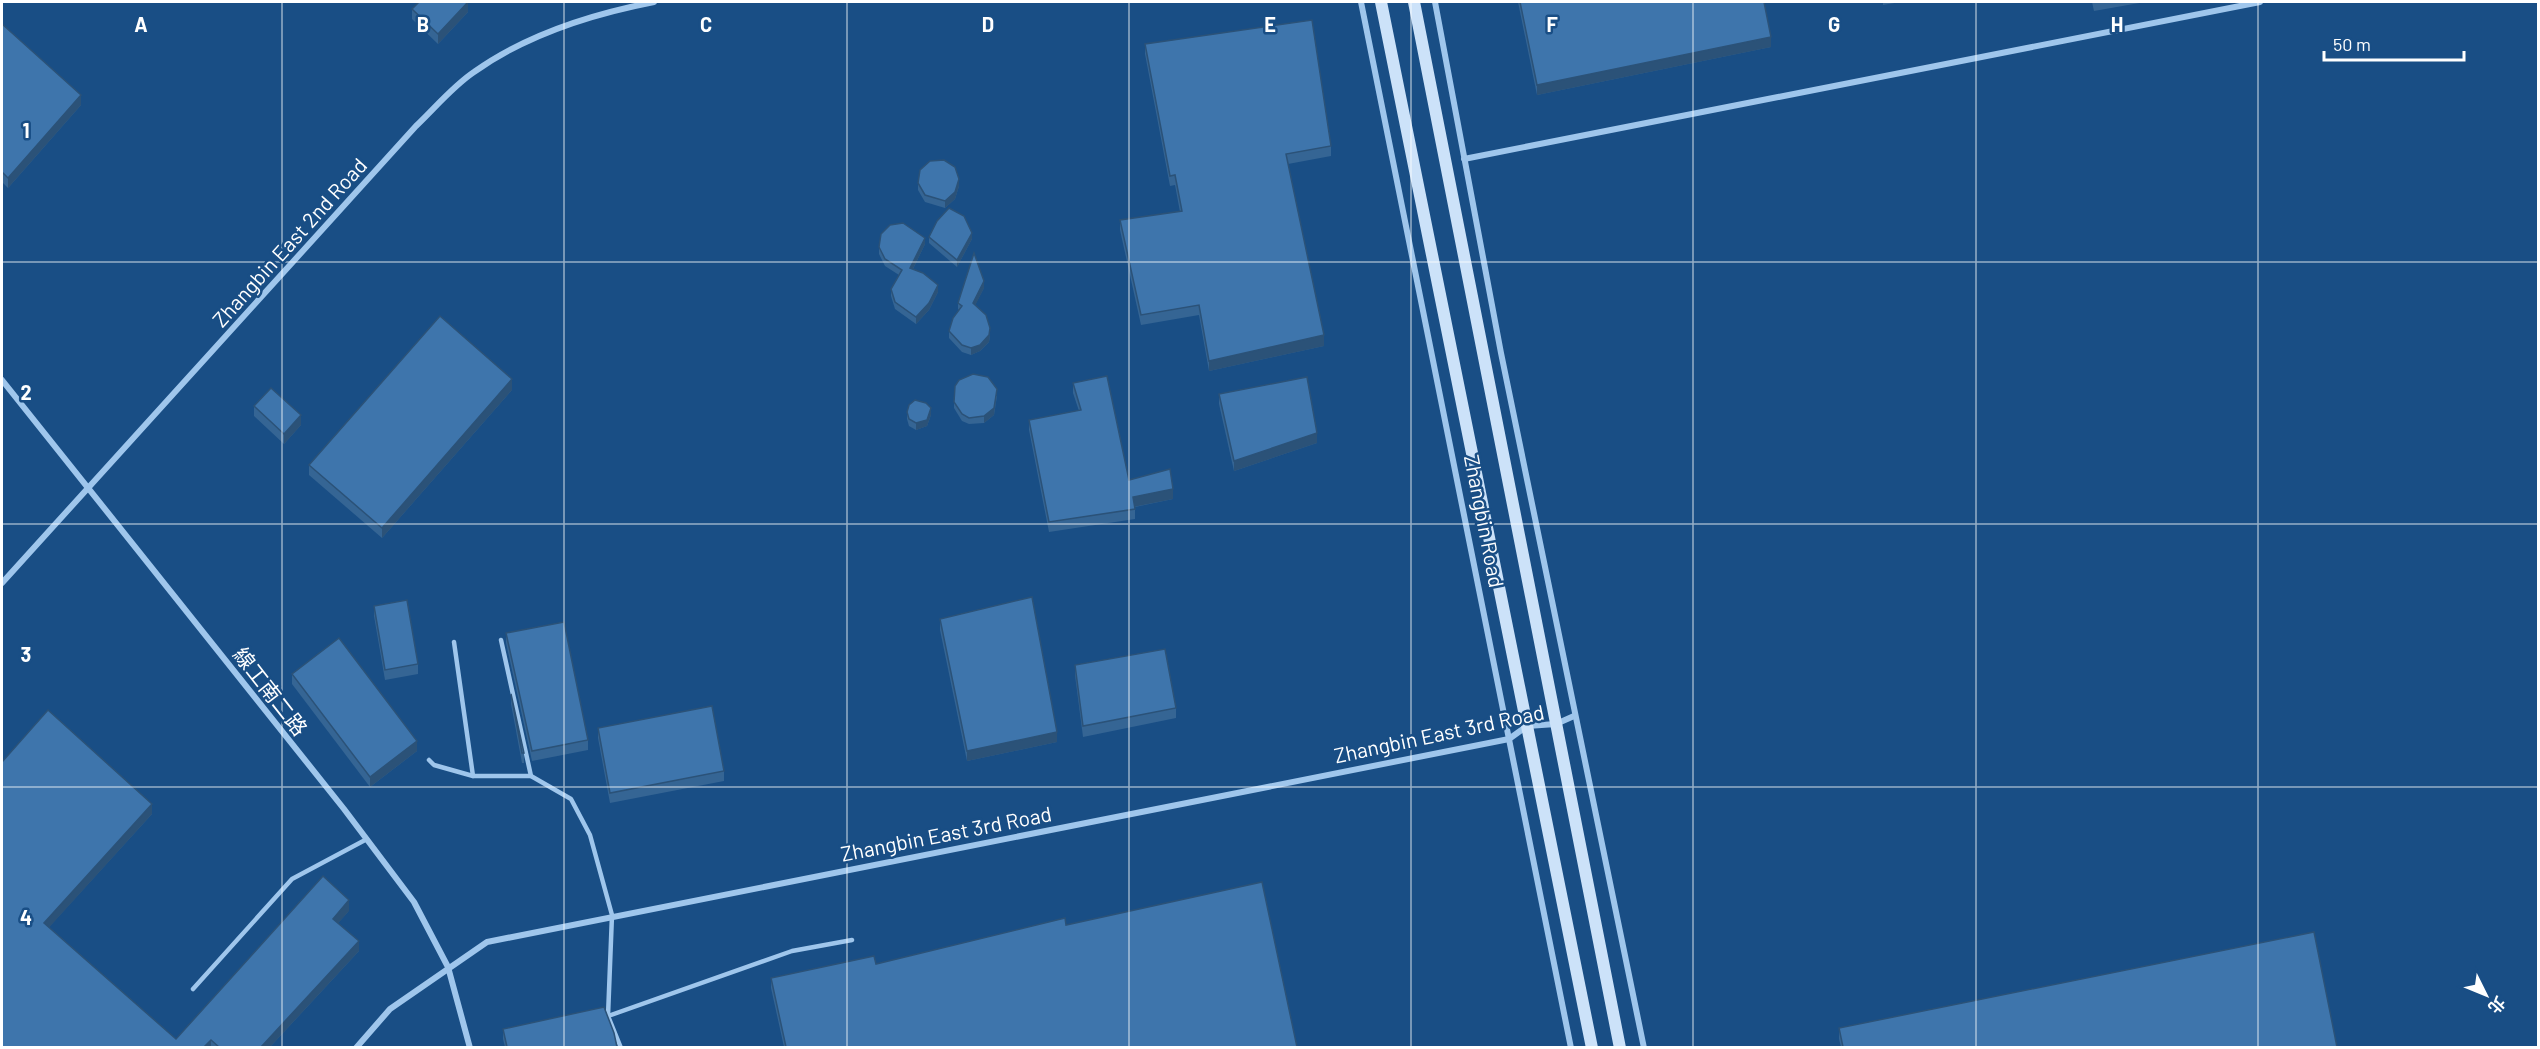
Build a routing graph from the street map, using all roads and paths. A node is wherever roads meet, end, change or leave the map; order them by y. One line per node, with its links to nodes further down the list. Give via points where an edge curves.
1 (654, 2): 9 (street, Zhangbin East 2nd Road, via 607,11 536,37 473,72 417,126)
2 (1361, 2): 16 (street, Zhangbin Road)
3 (1381, 2): 15 (street, Zhangbin Road)
4 (1413, 2): 14 (street, Zhangbin Road)
5 (1434, 2): 7 (street)
6 (2260, 2): 7 (street)
7 (1464, 159): 13 (street)
8 (2, 380): 9 (street, 線工南二路)
9 (88, 486): 10 (street, Zhangbin East 2nd Road); 20 (street, 線工南二路)
10 (2, 583)
11 (501, 640): 19 (lane)
12 (454, 642): 18 (lane)
13 (1574, 716): 14 (street, Zhangbin East 3rd Road); 32 (street)
14 (1556, 724): 15 (street, Zhangbin East 3rd Road); 31 (street, Zhangbin Road)
15 (1527, 726): 16 (street, Zhangbin East 3rd Road); 30 (street, Zhangbin Road)
16 (1509, 739): 21 (street, Zhangbin East 3rd Road); 29 (street, Zhangbin Road)
17 (429, 760): 18 (lane, via 434,765)
18 (474, 776): 19 (lane)
19 (531, 776): 21 (lane, via 571,799 590,835)
20 (367, 839): 23 (street, 線工南二路, via 414,902); 24 (lane, via 292,879)
21 (612, 915): 23 (street, Zhangbin East 3rd Road, via 487,942); 25 (lane)
22 (852, 939): 25 (lane, via 792,951)
23 (448, 967): 26 (street, Zhangbin East 3rd Road, via 390,1009); 27 (street, 線工南二路)
24 (194, 989)
25 (608, 1016): 28 (lane)
26 (356, 1047)
27 (470, 1047)
28 (621, 1047)
29 (1571, 1047)
30 (1592, 1047)
31 (1620, 1047)
32 (1644, 1047)

